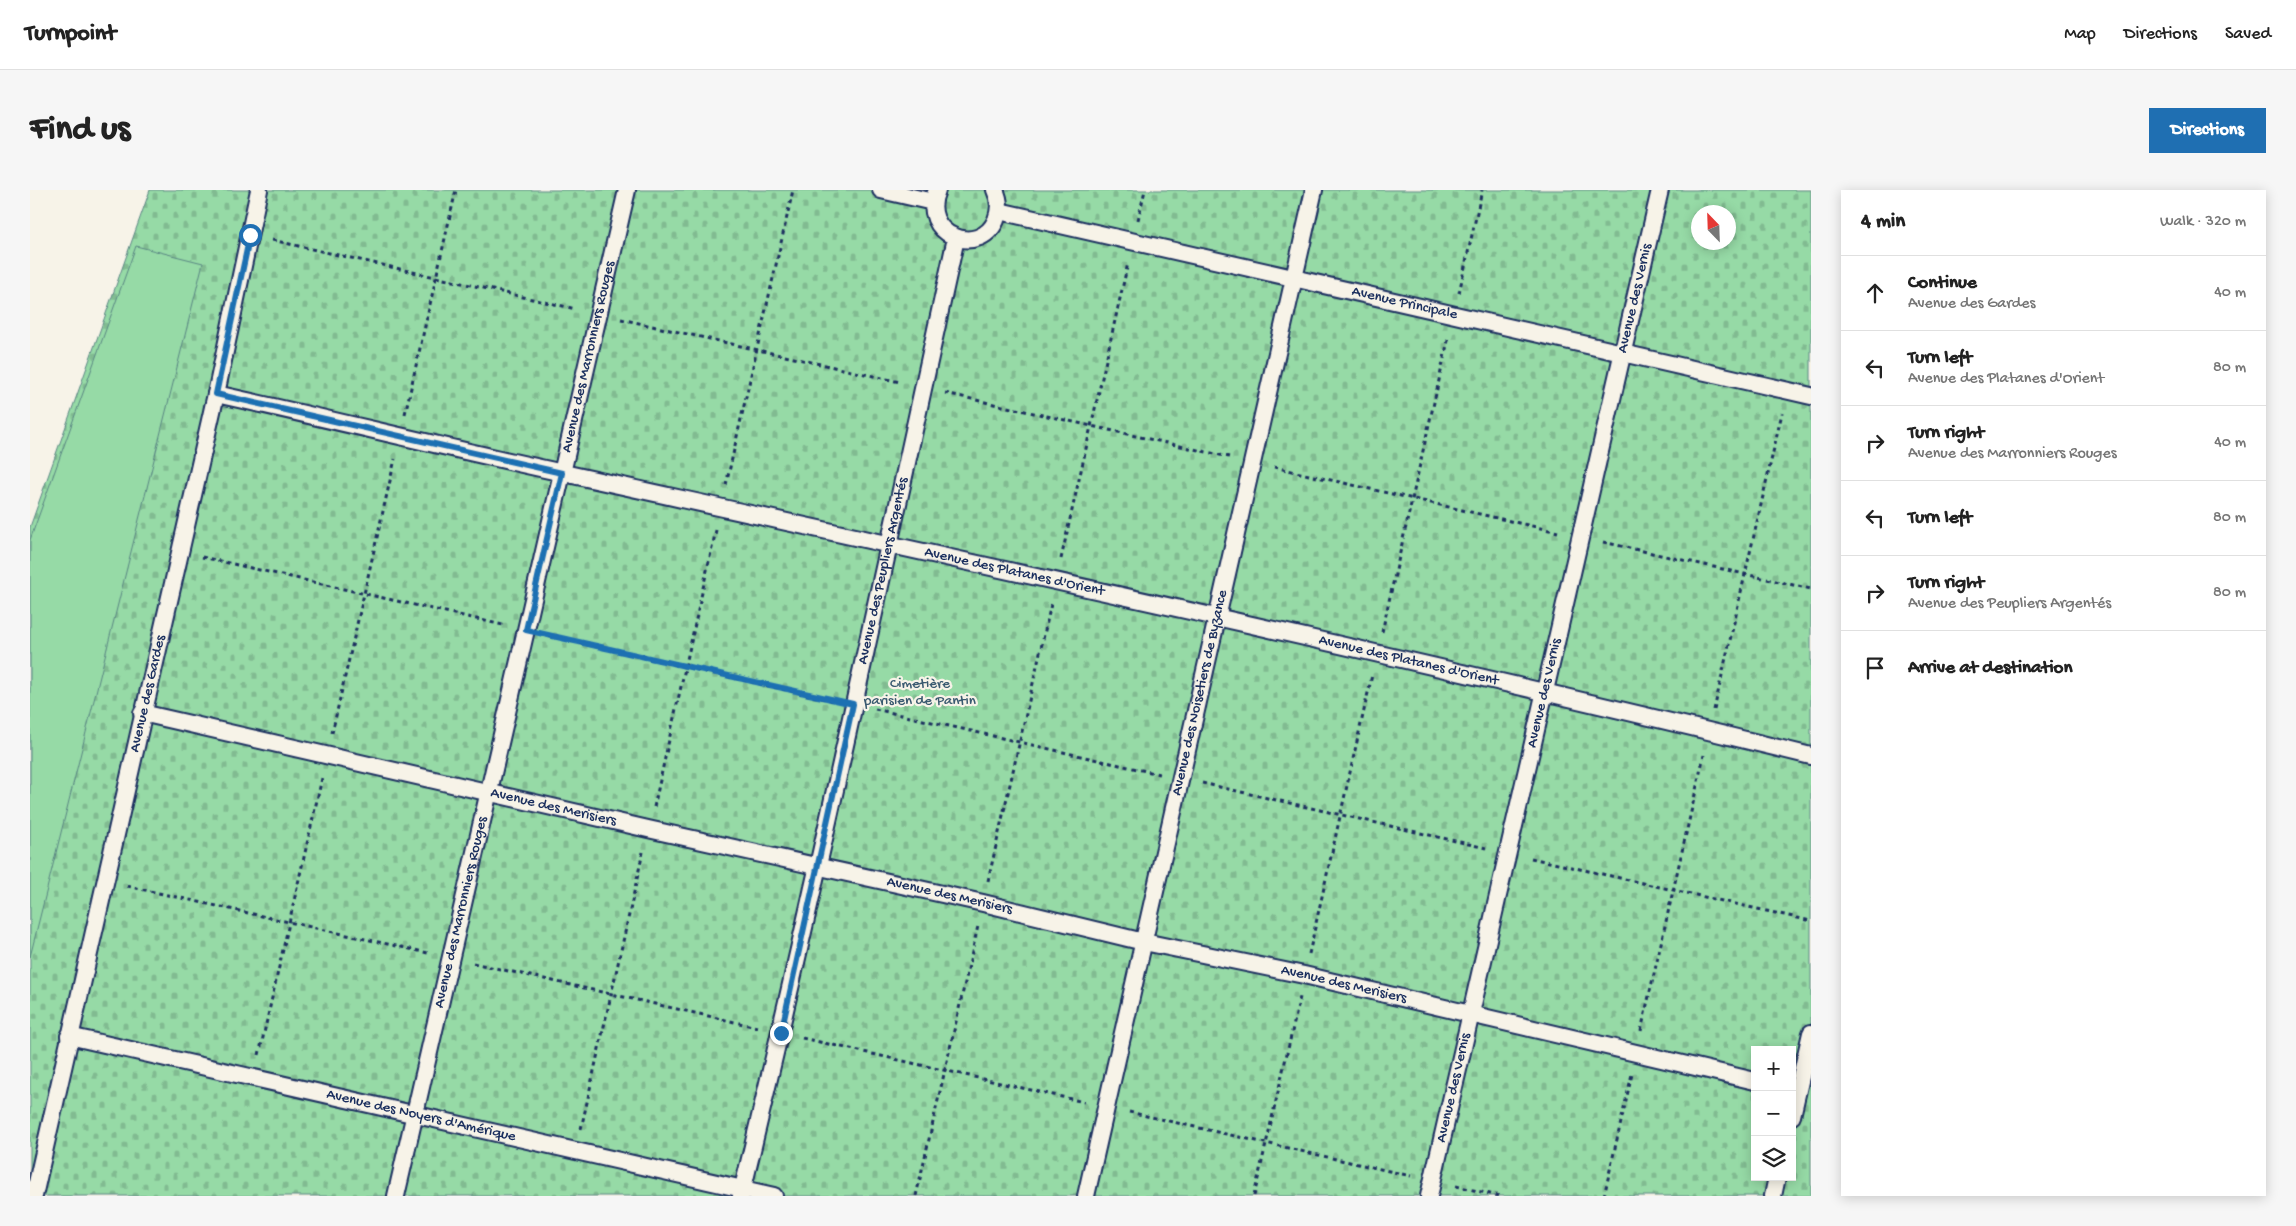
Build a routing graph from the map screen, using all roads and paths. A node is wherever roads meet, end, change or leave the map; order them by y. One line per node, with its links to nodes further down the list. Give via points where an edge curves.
1 (259, 190): 13 (lane, Avenue des Gardes)
2 (456, 190): 16 (path)
3 (626, 190): 18 (lane, Avenue des Marronniers Rouges)
4 (793, 190): 20 (path)
5 (881, 190): 11 (lane)
6 (994, 190): 12 (lane)
7 (1145, 190): 15 (path)
8 (1314, 190): 17 (lane, Avenue des Noisetiers de Byzance)
9 (1482, 190): 19 (path)
10 (1660, 190): 21 (lane, Avenue des Vernis)
11 (935, 196): 14 (lane, via 934,215 940,227)
12 (999, 211): 14 (lane, via 994,224 984,234 970,239); 15 (lane, Avenue Principale)
13 (250, 235): 16 (path); 24 (lane, Avenue des Gardes)
14 (956, 238): 22 (lane, Avenue des Peupliers Argentés)
15 (1133, 242): 17 (lane, Avenue Principale); 26 (path)
16 (436, 277): 18 (path); 27 (path)
17 (1294, 279): 19 (lane, Avenue Principale); 28 (lane, Avenue des Noisetiers de Byzance)
18 (598, 314): 20 (path); 29 (lane, Avenue des Marronniers Rouges)
19 (1454, 315): 21 (lane, Avenue Principale); 30 (path)
20 (757, 350): 22 (path); 31 (path)
21 (1624, 354): 23 (lane, Avenue Principale); 32 (lane, Avenue des Vernis)
22 (923, 388): 26 (path); 33 (lane, Avenue des Peupliers Argentés)
23 (1787, 391): 25 (lane, Avenue Principale); 35 (path)
24 (216, 394): 27 (lane, Avenue des Platanes d'Orient); 34 (lane, Avenue des Gardes)
25 (1811, 396)
26 (1092, 426): 28 (path); 36 (path)
27 (400, 435): 29 (lane, Avenue des Platanes d'Orient); 38 (path)
28 (1252, 462): 30 (path); 39 (lane, Avenue des Noisetiers de Byzance)
29 (562, 473): 31 (lane, Avenue des Platanes d'Orient); 40 (lane, Avenue des Marronniers Rouges)
30 (1412, 499): 32 (path); 41 (path)
31 (721, 508): 33 (lane, Avenue des Platanes d'Orient); 42 (path)
32 (1581, 537): 35 (path); 43 (lane, Avenue des Vernis)
33 (888, 543): 36 (lane, Avenue des Platanes d'Orient); 44 (lane, Avenue des Peupliers Argentés)
34 (180, 551): 38 (path); 45 (lane, Avenue des Gardes)
35 (1745, 574): 37 (path); 46 (path)
36 (1056, 580): 39 (lane, Avenue des Platanes d'Orient); 47 (path)
37 (1811, 589)
38 (364, 593): 40 (path); 48 (path)
39 (1217, 618): 41 (lane, Avenue des Platanes d'Orient); 50 (lane, Avenue des Noisetiers de Byzance)
40 (526, 630): 42 (path); 51 (lane, Avenue des Marronniers Rouges)
41 (1377, 653): 43 (lane, Avenue des Platanes d'Orient); 52 (path)
42 (686, 666): 44 (path); 53 (path)
43 (1545, 691): 46 (lane, Avenue des Platanes d'Orient); 54 (lane, Avenue des Vernis)
44 (853, 704): 47 (path); 55 (lane, Avenue des Peupliers Argentés)
45 (142, 712): 48 (lane, Avenue des Merisiers); 63 (lane, Avenue des Gardes)
46 (1709, 731): 49 (lane, Avenue des Platanes d'Orient); 56 (path)
47 (1020, 742): 50 (path); 57 (path)
48 (327, 756): 51 (lane, Avenue des Merisiers); 65 (path)
49 (1811, 756)
50 (1180, 778): 52 (path); 59 (lane, Avenue des Noisetiers de Byzance)
51 (489, 792): 53 (lane, Avenue des Merisiers); 69 (lane, Avenue des Marronniers Rouges)
52 (1341, 815): 54 (path); 60 (path)
53 (648, 829): 55 (lane, Avenue des Merisiers); 70 (path)
54 (1508, 853): 56 (path); 61 (lane, Avenue des Vernis)
55 (819, 866): 57 (lane, Avenue des Merisiers); 72 (lane, Avenue des Peupliers Argentés)
56 (1673, 890): 58 (path); 64 (path)
57 (983, 903): 59 (lane, Avenue des Merisiers); 76 (path)
58 (1811, 921)
59 (1144, 942): 60 (lane, Avenue des Merisiers); 77 (lane, Avenue des Noisetiers de Byzance)
60 (1304, 975): 61 (lane, Avenue des Merisiers); 78 (path)
61 (1471, 1015): 64 (lane, Avenue des Merisiers); 79 (lane, Avenue des Vernis)
62 (1811, 1033): 67 (lane)
63 (69, 1036): 65 (lane, Avenue des Noyers d'Amérique); 73 (lane, Avenue des Gardes)
64 (1636, 1053): 66 (lane, Avenue des Merisiers); 80 (path)
65 (254, 1078): 69 (lane, Avenue des Noyers d'Amérique)
66 (1751, 1080)
67 (1800, 1091): 68 (lane)
68 (1796, 1104)
69 (415, 1114): 70 (lane, Avenue des Noyers d'Amérique); 74 (lane, Avenue des Marronniers Rouges)
70 (575, 1151): 72 (lane, Avenue des Noyers d'Amérique)
71 (1777, 1181): 81 (lane)
72 (742, 1193): 75 (lane, Avenue des Noyers d'Amérique)
73 (34, 1196)
74 (396, 1196)
75 (774, 1196)
76 (916, 1196)
77 (1086, 1196)
78 (1254, 1196)
79 (1429, 1196)
80 (1604, 1196)
81 (1773, 1196)

